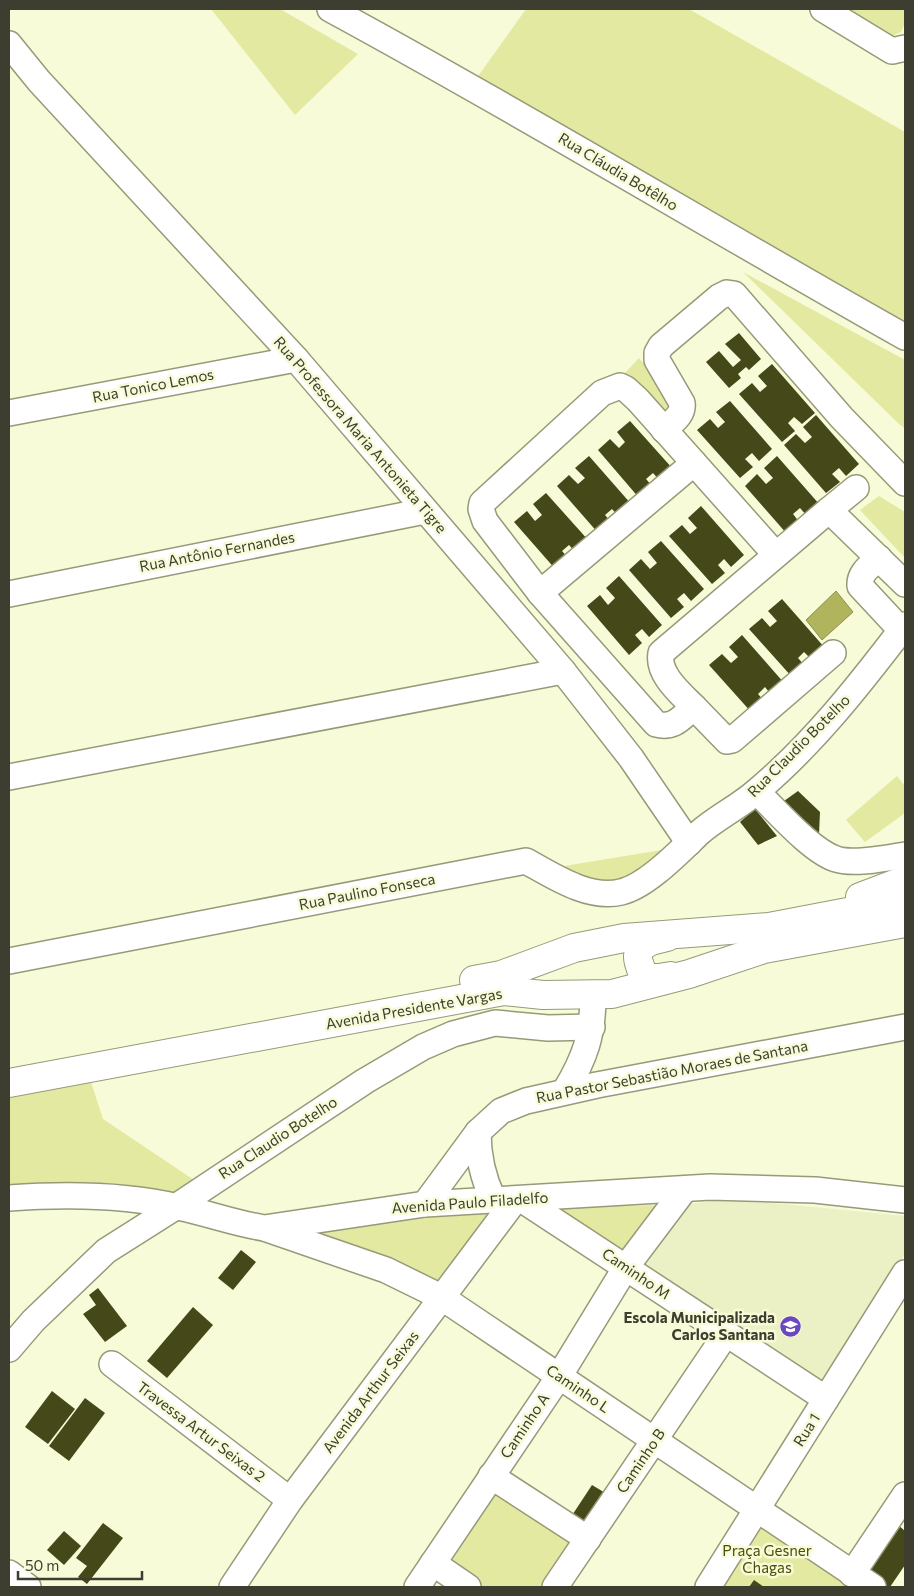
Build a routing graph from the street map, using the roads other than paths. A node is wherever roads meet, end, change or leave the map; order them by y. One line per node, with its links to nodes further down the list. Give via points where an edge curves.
1 (330, 9): 5 (street, Rua Cláudia Botêlho, via 468,84 745,248)
2 (827, 10): 4 (street, via 892,50)
3 (9, 44): 6 (street, Rua Professora Maria Antonieta Tigre)
4 (905, 48)
5 (905, 338)
6 (296, 360): 7 (street, Rua Tonico Lemos); 12 (street, Rua Professora Maria Antonieta Tigre)
7 (9, 413)
8 (664, 430): 9 (street); 10 (street, via 683,409 657,360 657,353 661,346 719,297 734,294 842,418); 17 (street, via 620,386 602,394 482,503 480,509 485,520)
9 (694, 463): 14 (street); 17 (street)
10 (905, 483)
11 (856, 488): 13 (street)
12 (424, 510): 18 (street, Rua Antônio Fernandes); 21 (street, Rua Professora Maria Antonieta Tigre)
13 (829, 510): 14 (street); 15 (street)
14 (776, 555): 22 (street, via 661,653 659,662 670,681)
15 (879, 558): 16 (street); 19 (street, via 863,574 860,586)
16 (905, 584)
17 (540, 593): 22 (street, via 656,724 674,725)
18 (9, 594)
19 (903, 628): 24 (street, Rua Claudio Botelho, via 836,713)
20 (833, 653): 22 (street, via 732,740 721,736)
21 (563, 671): 23 (street); 25 (street, Rua Professora Maria Antonieta Tigre)
22 (694, 707)
23 (9, 777)
24 (757, 792): 25 (street, Rua Claudio Botelho); 26 (street, via 811,844 836,860 874,861)
25 (695, 838): 32 (street, Rua Paulino Fonseca, via 635,886 622,892 604,894 588,890 526,861)
26 (905, 855)
27 (905, 880): 29 (main road)
28 (905, 902): 29 (main road, Avenida Presidente Vargas)
29 (796, 922): 31 (main road, Avenida Presidente Vargas, via 743,930)
30 (905, 923): 33 (main road, Avenida Presidente Vargas, via 764,949)
31 (686, 932): 33 (main road, via 642,946 638,959 642,973 647,977); 37 (main road, Avenida Presidente Vargas, via 624,938 574,948 500,975)
32 (9, 961)
33 (689, 974): 34 (main road, Avenida Presidente Vargas, via 643,988)
34 (593, 996): 35 (street); 38 (main road, Avenida Presidente Vargas, via 504,992)
35 (592, 1027): 39 (street, via 582,1063); 46 (street, Rua Claudio Botelho, via 548,1028 495,1023 453,1034 423,1047 365,1081)
36 (905, 1027): 39 (street, Rua Pastor Sebastião Moraes de Santana)
37 (9, 1066)
38 (9, 1084)
39 (565, 1091): 40 (street, Rua Pastor Sebastião Moraes de Santana, via 501,1111)
40 (478, 1132): 43 (street, via 483,1175); 45 (street, Rua Pastor Sebastião Moraes de Santana)
41 (684, 1190): 43 (street, Avenida Paulo Filadelfo); 44 (street, Avenida Paulo Filadelfo, via 755,1187); 48 (street, Caminho A)
42 (9, 1198): 46 (street, Avenida Paulo Filadelfo, via 108,1196)
43 (510, 1199): 45 (street, Avenida Paulo Filadelfo); 48 (street, Caminho M); 50 (street, Avenida Arthur Seixas)
44 (905, 1200)
45 (425, 1204): 47 (street, Avenida Paulo Filadelfo)
46 (177, 1206): 47 (street, Avenida Paulo Filadelfo); 52 (street, Rua Claudio Botelho, via 106,1251 33,1321)
47 (264, 1228): 50 (street, Caminho L, via 386,1270)
48 (626, 1267): 51 (street, Caminho M); 54 (street, Caminho A)
49 (905, 1273): 55 (street, Rua 1)
50 (441, 1297): 54 (street, Caminho L); 59 (street, Avenida Arthur Seixas)
51 (726, 1334): 55 (street, Caminho M); 56 (street, Caminho B)
52 (9, 1349)
53 (112, 1364): 59 (street, Travessa Artur Seixas 2)
54 (560, 1375): 56 (street, Caminho L); 57 (street, Caminho A)
55 (826, 1399): 60 (street, Rua 1)
56 (655, 1441): 60 (street, Caminho L); 61 (street, Caminho B)
57 (491, 1476): 61 (street); 62 (street, Caminho A)
58 (905, 1495): 64 (street)
59 (290, 1500): 65 (street, Avenida Arthur Seixas)
60 (757, 1510): 64 (street, Caminho L); 70 (street, Rua 1)
61 (588, 1539): 69 (street, Caminho B)
62 (432, 1563): 67 (street, Caminho A); 68 (street)
63 (9, 1572): 66 (street)
64 (852, 1574): 71 (street, Caminho L)
65 (238, 1585)
66 (28, 1587)
67 (417, 1587)
68 (468, 1587)
69 (555, 1587)
70 (708, 1587)
71 (873, 1587)

